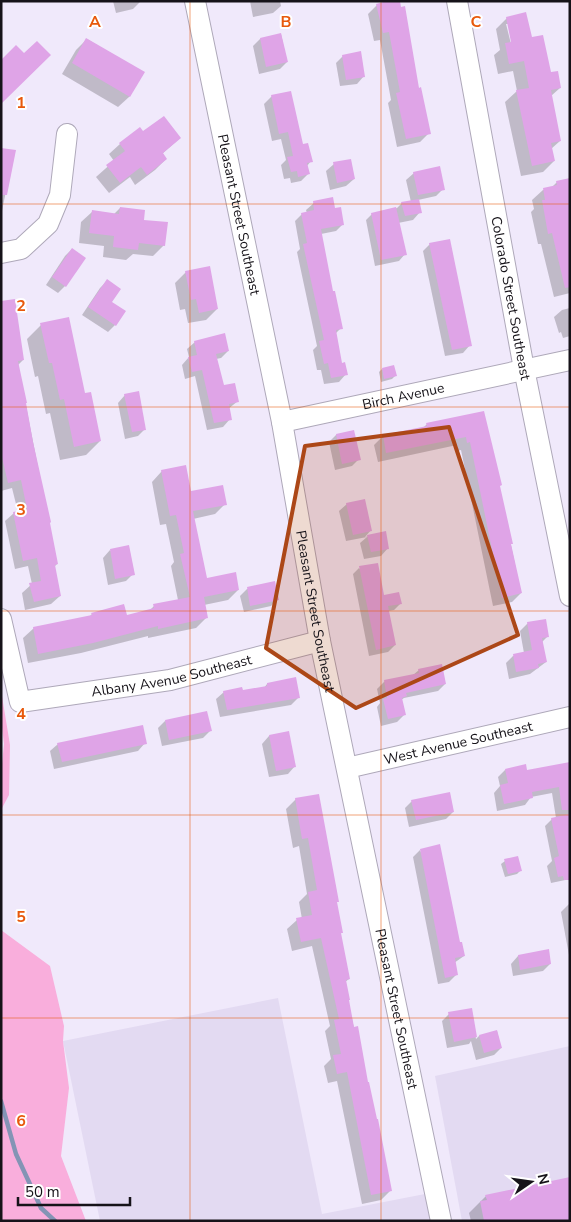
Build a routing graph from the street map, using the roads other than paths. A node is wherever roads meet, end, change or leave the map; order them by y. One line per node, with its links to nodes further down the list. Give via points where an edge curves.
1 (195, 1): 7 (street, Pleasant Street Southeast)
2 (457, 1): 6 (street, Colorado Street Southeast)
3 (67, 134): 4 (street, via 60,195 48,224 21,249)
4 (1, 253)
5 (570, 360): 6 (street, Birch Avenue)
6 (524, 369): 7 (street, Birch Avenue); 8 (street, Colorado Street Southeast)
7 (282, 422): 10 (street, Pleasant Street Southeast)
8 (570, 596)
9 (1, 619): 10 (street, Albany Avenue Southeast, via 20,702 170,680)
10 (320, 641): 12 (street, Pleasant Street Southeast)
11 (570, 717): 12 (street, West Avenue Southeast)
12 (347, 768): 13 (street, Pleasant Street Southeast)
13 (441, 1221)

